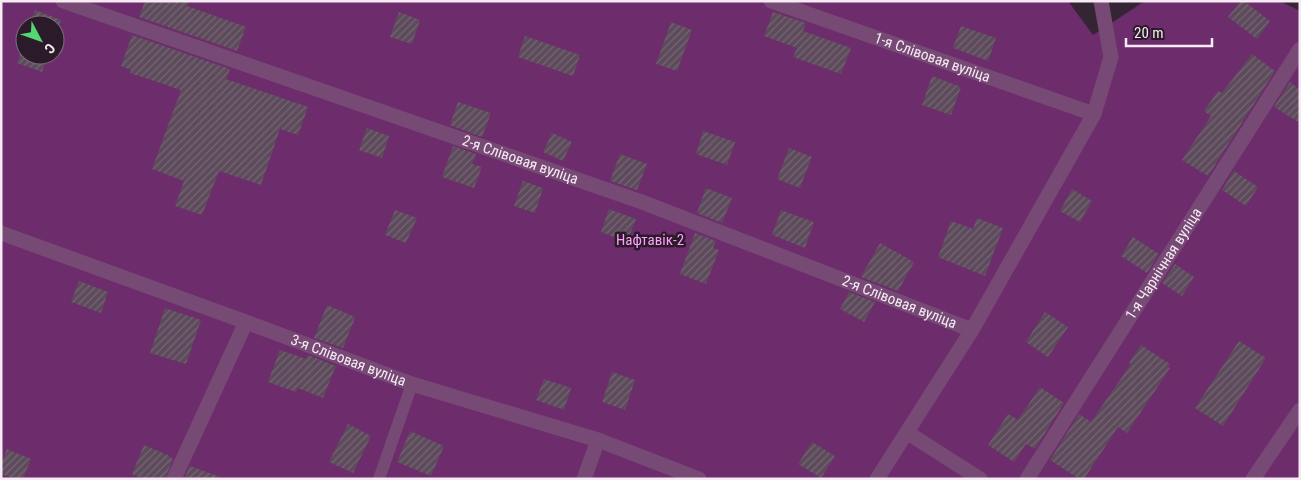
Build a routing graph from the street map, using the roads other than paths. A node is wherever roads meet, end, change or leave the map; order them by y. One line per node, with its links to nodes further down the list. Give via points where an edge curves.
1 (63, 1): 8 (street, 2-я Слівовая вуліца, via 642,202)
2 (771, 1): 5 (street, 1-я Слівовая вуліца)
3 (1101, 1): 5 (street, via 1111,56)
4 (1300, 48): 19 (street, 1-я Чарнічная вуліца)
5 (1094, 114): 8 (street)
6 (1, 233): 7 (street, 3-я Слівовая вуліца)
7 (246, 322): 9 (street, 3-я Слівовая вуліца); 13 (street)
8 (972, 330): 11 (street)
9 (412, 384): 12 (street, 3-я Слівовая вуліца); 14 (lane)
10 (1300, 410): 20 (street)
11 (908, 433): 17 (street); 18 (street)
12 (598, 440): 15 (street); 16 (street, 3-я Слівовая вуліца)
13 (174, 479)
14 (380, 479)
15 (584, 479)
16 (699, 479)
17 (877, 479)
18 (980, 479)
19 (1027, 479)
20 (1253, 479)

